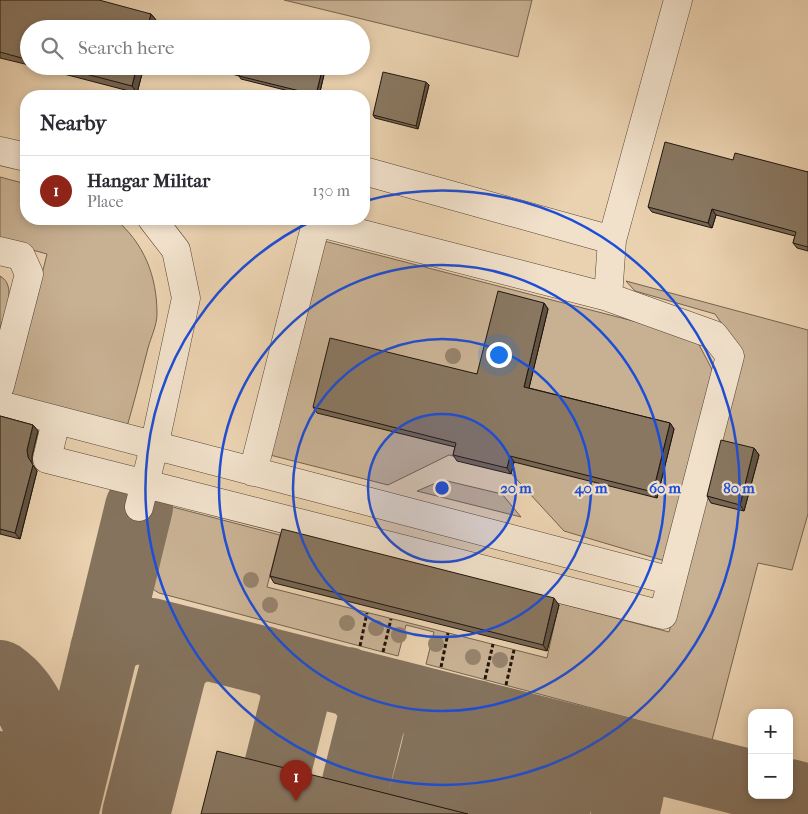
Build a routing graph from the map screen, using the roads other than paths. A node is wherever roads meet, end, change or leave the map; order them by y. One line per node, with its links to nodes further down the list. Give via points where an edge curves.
1 (678, 0): 8 (lane)
2 (0, 151): 3 (lane)
3 (20, 156)
4 (370, 173): 8 (lane)
5 (157, 225): 14 (lane, via 176,250 186,298)
6 (315, 225): 15 (lane)
7 (335, 225): 10 (lane)
8 (612, 240): 10 (lane)
9 (0, 251): 11 (lane, via 21,256 29,274)
10 (608, 297): 17 (lane, via 714,335 730,356)
11 (0, 386)
12 (0, 405): 13 (lane)
13 (56, 421): 14 (lane); 16 (lane, via 47,460)
14 (154, 447): 15 (lane); 16 (lane)
15 (253, 472): 17 (lane)
16 (142, 495): 17 (lane, via 663,615)
17 (672, 581)

